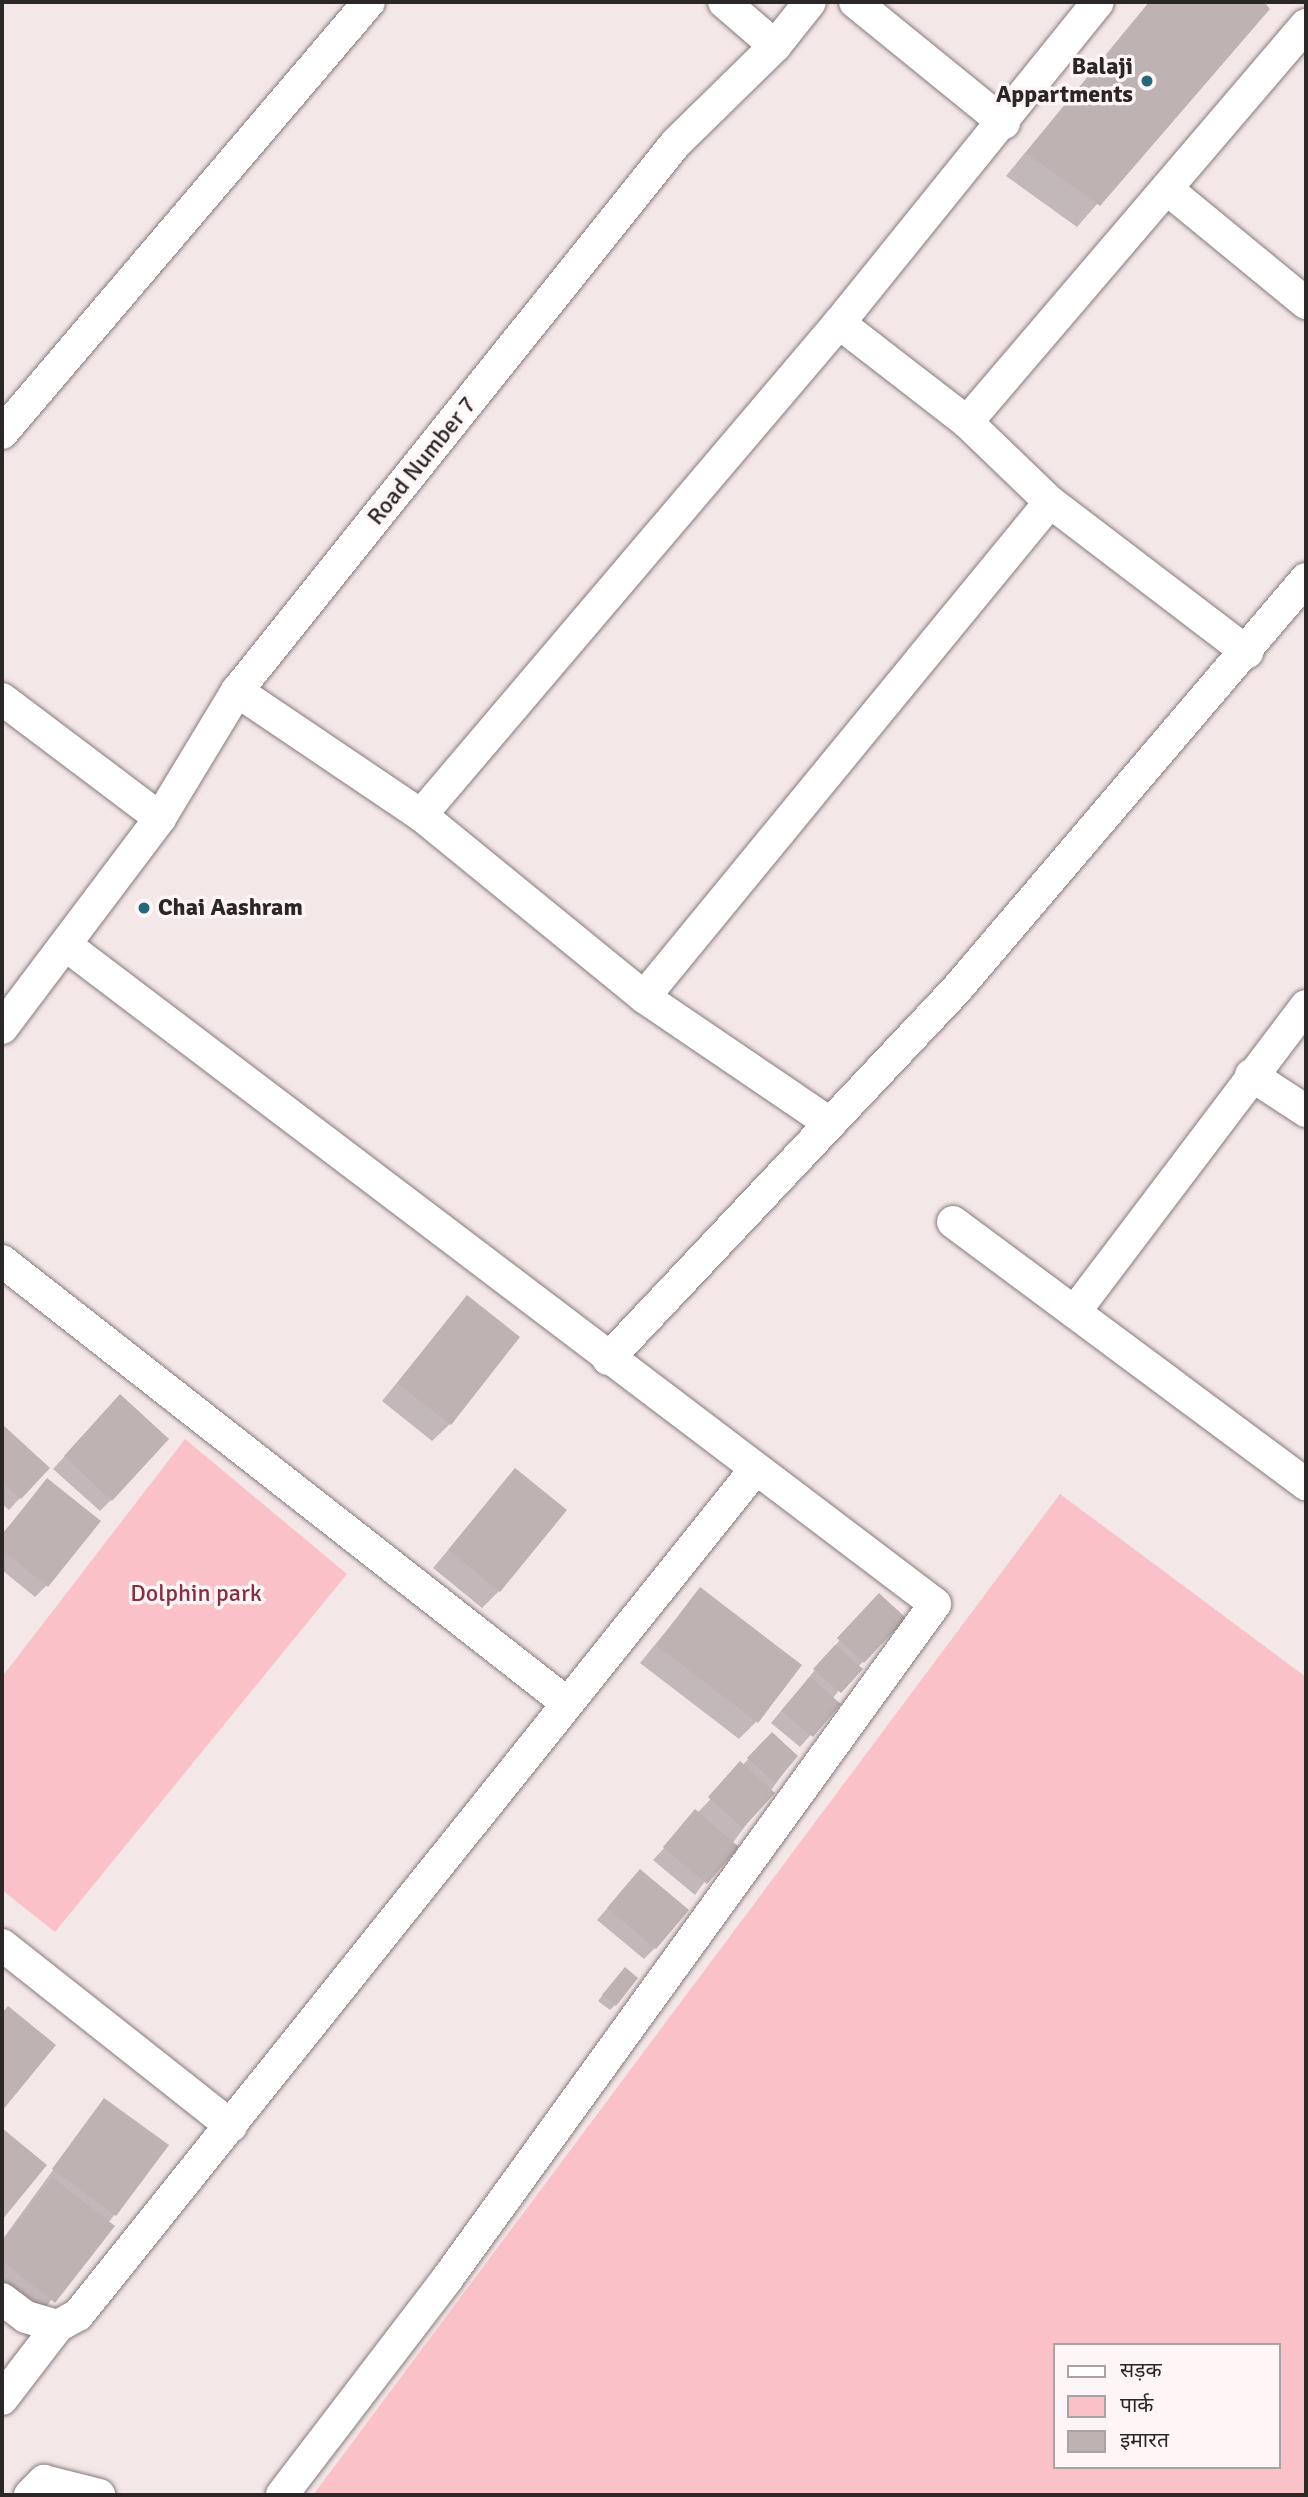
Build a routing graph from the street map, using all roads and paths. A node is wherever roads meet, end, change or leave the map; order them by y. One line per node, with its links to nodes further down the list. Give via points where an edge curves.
1 (369, 2): 13 (street)
2 (724, 2): 7 (street)
3 (810, 2): 7 (street, Road Number 7)
4 (855, 2): 8 (street)
5 (1098, 2): 8 (street)
6 (1306, 25): 9 (street)
7 (775, 46): 17 (street, Road Number 7, via 676,143)
8 (1004, 124): 11 (street)
9 (1167, 189): 10 (street); 12 (street)
10 (1306, 303)
11 (839, 323): 12 (street); 19 (street)
12 (967, 422): 14 (street)
13 (2, 433)
14 (1050, 502): 16 (street); 22 (street)
15 (1306, 579): 16 (street)
16 (1247, 652): 27 (street, via 957,990)
17 (236, 691): 19 (street); 20 (street, Road Number 7)
18 (2, 699): 20 (street)
19 (421, 815): 22 (street)
20 (160, 818): 21 (street, Road Number 7)
21 (66, 946): 24 (street, Road Number 7); 31 (street)
22 (644, 997): 27 (street)
23 (1306, 1006): 25 (street)
24 (2, 1028)
25 (1251, 1075): 26 (street); 30 (street)
26 (1306, 1111)
27 (828, 1122): 31 (street)
28 (953, 1222): 30 (street)
29 (2, 1261): 34 (street)
30 (1076, 1310): 33 (street)
31 (608, 1359): 32 (street)
32 (754, 1471): 34 (street); 42 (street, via 935,1604 447,2279)
33 (1306, 1484)
34 (567, 1703): 36 (street)
35 (2, 1945): 36 (street)
36 (231, 2126): 38 (street, via 78,2315)
37 (2, 2299): 38 (street, via 26,2317)
38 (58, 2326): 39 (street)
39 (2, 2399)
40 (30, 2495): 41 (street, via 44,2481)
41 (100, 2495)
42 (282, 2495)

